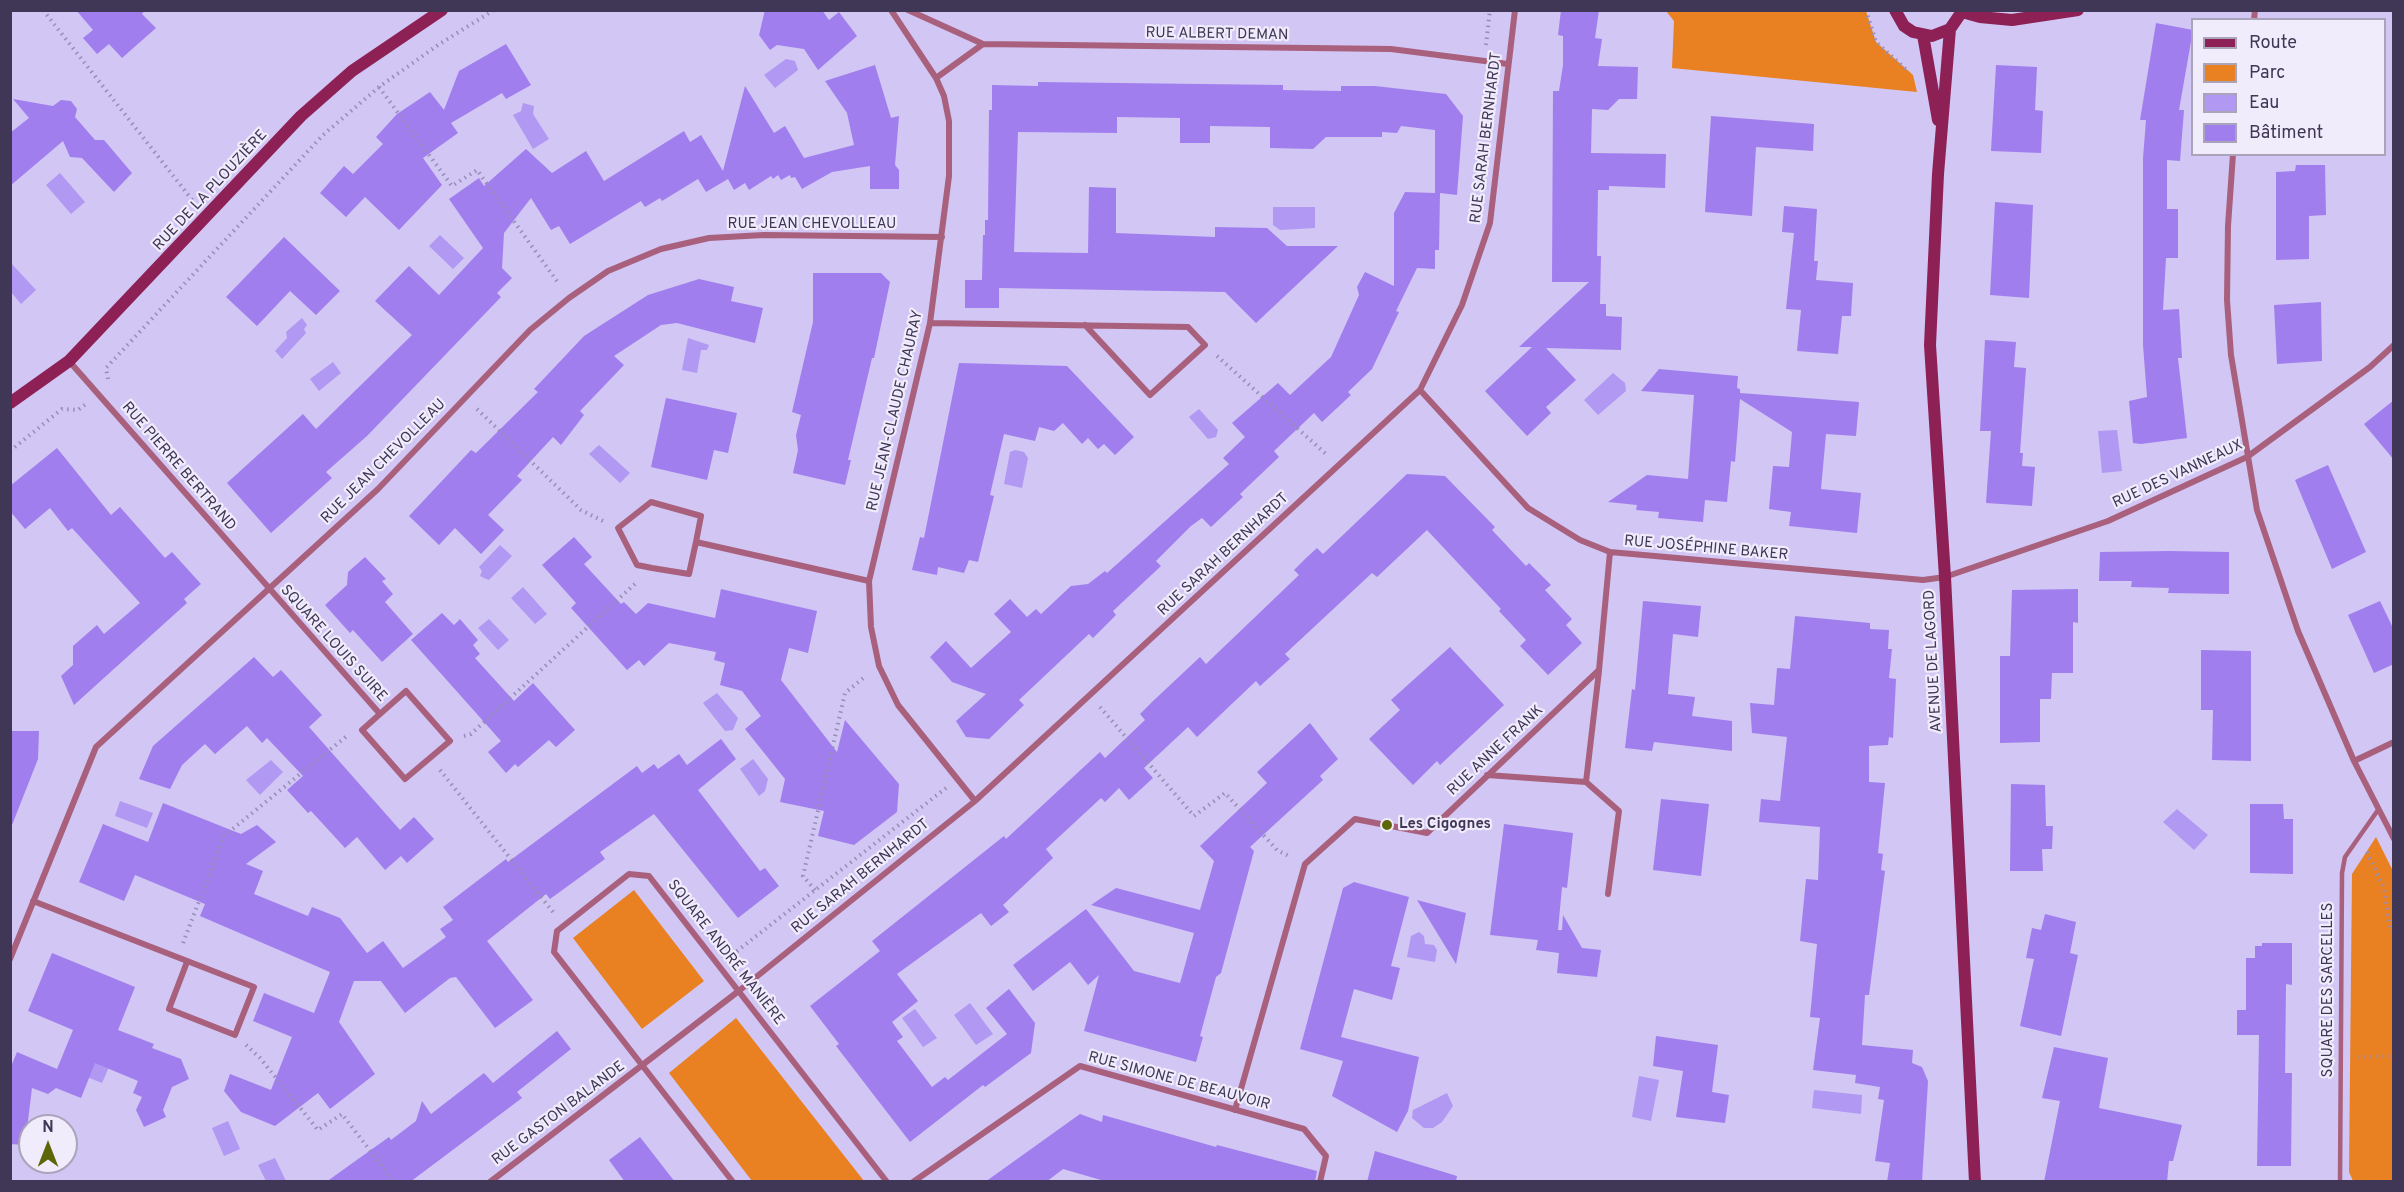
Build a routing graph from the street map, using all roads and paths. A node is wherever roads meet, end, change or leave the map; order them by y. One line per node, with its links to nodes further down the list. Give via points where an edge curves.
1 (43, 10): 22 (path)
2 (442, 10): 22 (street, RUE DE LA PLOUZIÈRE, via 352,71 301,116)
3 (494, 10): 19 (path)
4 (891, 10): 18 (street, RUE JEAN-CLAUDE CHAURAY)
5 (908, 10): 14 (street)
6 (1490, 10): 15 (path)
7 (1515, 10): 16 (street, RUE SARAH BERNHARDT)
8 (1866, 10): 17 (path, via 1876,42)
9 (1895, 10): 13 (street, via 1904,26)
10 (2078, 10): 11 (street, via 2012,20)
11 (1963, 11): 12 (street)
12 (1950, 29): 13 (street); 20 (street, AVENUE DE LAGORD)
13 (1923, 35): 20 (street, AVENUE DE LAGORD)
14 (982, 44): 15 (street, RUE ALBERT DEMAN, via 1390,49); 18 (street)
15 (1484, 62): 16 (street, RUE ALBERT DEMAN)
16 (1508, 64): 30 (street, RUE SARAH BERNHARDT, via 1491,222 1462,305)
17 (1913, 75)
18 (936, 78): 23 (street, RUE JEAN-CLAUDE CHAURAY, via 949,121 949,176)
19 (380, 87): 24 (path, via 452,186 477,170); 31 (path, via 323,135 113,360 106,368 110,387)
20 (1941, 138): 41 (street, AVENUE DE LAGORD, via 1930,345)
21 (2233, 156): 35 (street, via 2227,300)
22 (206, 218): 29 (street, RUE DE LA PLOUZIÈRE)
23 (942, 237): 24 (street, RUE JEAN CHEVOLLEAU, via 709,238 661,249 608,271); 25 (street, RUE JEAN-CLAUDE CHAURAY)
24 (569, 298): 32 (street, RUE JEAN CHEVOLLEAU, via 530,330)
25 (930, 322): 26 (street); 42 (street, RUE JEAN-CLAUDE CHAURAY)
26 (1085, 325): 27 (street, via 1188,327); 27 (street, via 1150,395)
27 (1205, 345): 36 (path)
28 (2394, 345): 35 (street, RUE DES VANNEAUX)
29 (69, 361): 31 (street, RUE PIERRE BERTRAND); 33 (street, RUE DE LA PLOUZIÈRE)
30 (1420, 390): 36 (street, RUE SARAH BERNHARDT); 39 (street, RUE JOSÉPHINE BAKER, via 1528,508 1580,540)
31 (98, 394): 34 (path, via 78,410 62,410); 43 (street, RUE PIERRE BERTRAND)
32 (465, 398): 37 (path, via 581,510); 43 (street, RUE JEAN CHEVOLLEAU, via 378,489)
33 (10, 403)
34 (10, 450)
35 (2247, 457): 41 (street, RUE DES VANNEAUX, via 2108,521); 52 (street, via 2257,510 2298,631)
36 (1338, 466): 46 (street, RUE SARAH BERNHARDT)
37 (618, 528): 38 (street, via 651,502 701,516); 40 (street, via 638,565)
38 (696, 542): 40 (street, via 689,574); 42 (street)
39 (1610, 552): 41 (street, RUE JOSÉPHINE BAKER, via 1923,580); 45 (street)
40 (652, 568): 49 (path, via 471,734)
41 (1945, 577): 82 (street, AVENUE DE LAGORD)
42 (869, 581): 44 (street, RUE JEAN-CLAUDE CHAURAY, via 871,627)
43 (268, 589): 47 (street, SQUARE LOUIS SUIRE); 63 (street, RUE JEAN CHEVOLLEAU, via 96,747)
44 (879, 666): 54 (street, RUE JEAN-CLAUDE CHAURAY, via 898,705); 61 (path, via 845,693 803,876)
45 (1599, 670): 53 (street, RUE ANNE FRANK); 55 (street)
46 (1090, 695): 56 (street, RUE SARAH BERNHARDT); 60 (path, via 1194,816 1225,793 1277,850)
47 (380, 714): 48 (street, SQUARE LOUIS SUIRE); 49 (street, SQUARE LOUIS SUIRE, via 406,691)
48 (362, 730): 51 (street, via 405,779); 67 (path, via 342,737 224,836)
49 (450, 741): 51 (street)
50 (2394, 742): 52 (street)
51 (430, 758): 64 (path)
52 (2354, 761): 57 (street)
53 (1487, 775): 55 (street); 60 (street, RUE ANNE FRANK, via 1426,833 1355,819)
54 (957, 780): 56 (street, RUE JEAN-CLAUDE CHAURAY); 61 (path)
55 (1586, 782): 62 (street, via 1619,811)
56 (975, 801): 70 (street, RUE SARAH BERNHARDT)
57 (2378, 810): 58 (lane, SQUARE DES SARCELLES); 59 (street)
58 (2360, 837): 65 (path, via 2384,888); 73 (lane, SQUARE DES SARCELLES, via 2345,857 2342,873)
59 (2394, 839)
60 (1305, 864): 75 (street)
61 (815, 890): 69 (path)
62 (1608, 894)
63 (33, 901): 66 (street, RUE JEAN CHEVOLLEAU); 67 (street)
64 (563, 925): 69 (street, SQUARE ANDRÉ MANIÈRE, via 629,874 649,876); 74 (street, via 557,930 554,952)
65 (2394, 936)
66 (10, 958)
67 (178, 958): 68 (street)
68 (187, 962): 71 (street, via 169,1009); 71 (street, via 254,987)
69 (720, 965): 70 (street, SQUARE ANDRÉ MANIÈRE)
70 (740, 990): 74 (street, RUE SARAH BERNHARDT); 79 (street, SQUARE ANDRÉ MANIÈRE)
71 (235, 1035): 76 (path, via 260,1058 318,1130 342,1114)
72 (2394, 1056): 73 (path)
73 (2341, 1057): 83 (lane, SQUARE DES SARCELLES)
74 (643, 1066): 77 (street, RUE GASTON BALANDE); 78 (street)
75 (1235, 1110): 80 (street, RUE SIMONE DE BEAUVOIR, via 1080,1066); 81 (street, RUE SIMONE DE BEAUVOIR, via 1304,1129 1326,1156)
76 (394, 1182)
77 (490, 1182)
78 (733, 1182)
79 (887, 1182)
80 (913, 1182)
81 (1320, 1182)
82 (1975, 1182)
83 (2340, 1182)

